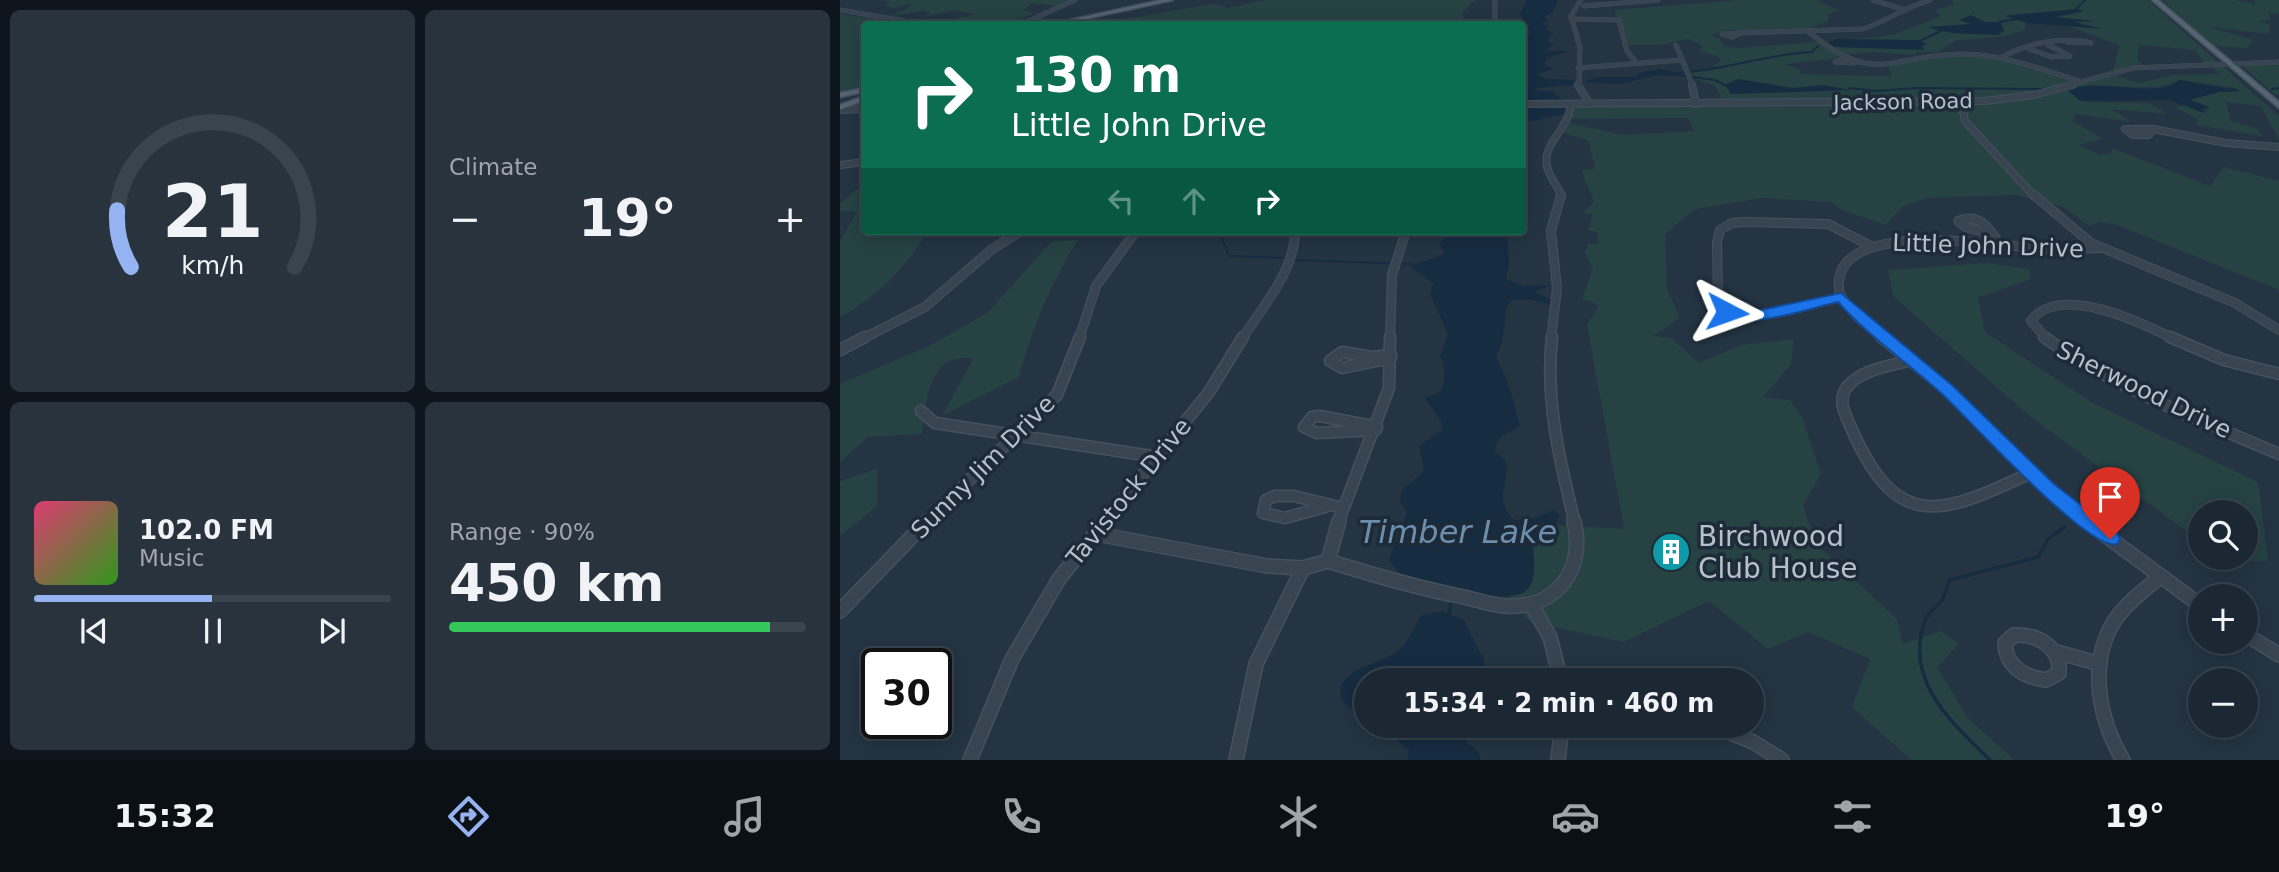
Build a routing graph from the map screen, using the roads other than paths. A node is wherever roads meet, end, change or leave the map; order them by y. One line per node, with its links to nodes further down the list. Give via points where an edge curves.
1 (1075, 0): 15 (street)
2 (1170, 0): 16 (main road)
3 (1495, 0): 17 (street)
4 (1658, 0): 9 (street)
5 (1866, 0): 6 (street)
6 (1873, 0): 11 (street)
7 (1930, 0): 11 (street)
8 (2155, 0): 28 (main road)
9 (1602, 2): 10 (street)
10 (1583, 3): 13 (street)
11 (1902, 9): 19 (street, via 1863,29)
12 (840, 10): 14 (street)
13 (1571, 19): 27 (street, via 1619,20 1628,52); 29 (street, via 1580,48)
14 (904, 21)
15 (1029, 21)
16 (1069, 21)
17 (1495, 21)
18 (1742, 33): 19 (street)
19 (1809, 33): 24 (street, via 1844,58 1835,62 1846,65 1953,54)
20 (2067, 42): 21 (street)
21 (2047, 44): 23 (street); 23 (street, via 2070,56 2052,57)
22 (1676, 45): 25 (street)
23 (2026, 48): 24 (street, via 2011,50)
24 (2001, 58): 30 (street)
25 (1681, 60): 27 (street); 38 (street)
26 (2279, 62): 28 (street, Jackson Road)
27 (1637, 63): 29 (street)
28 (2228, 63): 30 (street, Jackson Road, via 2131,68); 39 (main road)
29 (1578, 68): 35 (street, via 1578,83)
30 (2080, 82): 34 (street, Jackson Road, via 2025,97)
31 (861, 91): 32 (main road)
32 (840, 95)
33 (861, 99): 40 (main road)
34 (1961, 102): 38 (street, Jackson Road); 53 (street, via 1965,121 2061,220)
35 (1589, 103): 37 (street, Jackson Road); 38 (street, Jackson Road)
36 (1526, 104): 37 (street, Jackson Road)
37 (1570, 104): 73 (street, via 1572,116 1546,158 1562,204 1551,231 1558,288 1549,361 1557,451 1577,533 1577,558 1563,583)
38 (1696, 104)
39 (2279, 106)
40 (840, 109): 41 (street)
41 (861, 109)
42 (2153, 129): 43 (street, via 2226,143)
43 (2279, 147)
44 (861, 162): 45 (street)
45 (840, 165)
46 (1992, 234): 52 (street)
47 (1015, 235): 56 (street, via 925,307)
48 (1133, 235): 62 (street, Sunny Jim Drive, via 1096,286 1061,388)
49 (1295, 235): 64 (street, Tavistock Drive, via 1288,266 1209,392)
50 (1405, 235): 57 (street, via 1392,275)
51 (1871, 246): 52 (street, Little John Drive, via 1911,240); 54 (street, Little John Drive, via 1844,264 1839,279); 54 (street, via 1828,224 1745,222 1720,230 1718,303 1727,312 1751,317)
52 (2001, 247): 53 (street, Little John Drive, via 2059,252)
53 (2101, 248): 55 (street, via 2248,311)
54 (1841, 297): 58 (street)
55 (2279, 330)
56 (840, 350)
57 (1391, 356): 57 (street, via 1342,352 1330,361 1342,368); 61 (street, via 1391,381)
58 (1911, 360): 65 (street); 65 (street, via 1854,379 1842,394 1847,418 1876,477 1889,493 1908,504 1931,507 1986,493)
59 (2279, 374): 63 (street, Sherwood Drive, via 2217,358 2096,307 2080,304 2046,309 2031,321 2045,340 2110,376)
60 (921, 411): 62 (street, via 935,423)
61 (1376, 428): 61 (street, via 1317,433 1304,427 1312,417 1322,415); 67 (street)
62 (1017, 435): 64 (street); 74 (street, Sunny Jim Drive)
63 (2279, 454)
64 (1158, 457): 68 (street, Tavistock Drive)
65 (2031, 473): 71 (street)
66 (1325, 507): 67 (street)
67 (1343, 508): 69 (street)
68 (1097, 534): 70 (street, via 1214,558); 82 (street, Tavistock Drive, via 1035,615)
69 (1328, 561): 70 (street); 73 (street, via 1473,601)
70 (1303, 568): 83 (street, via 1256,664)
71 (2160, 577): 72 (street); 78 (street, via 2116,618)
72 (2188, 597)
73 (1531, 604): 79 (street, via 1550,637)
74 (840, 611)
75 (2258, 643): 77 (street)
76 (2053, 650): 78 (street)
77 (2279, 655)
78 (2100, 664): 86 (street, via 2106,727)
79 (1558, 668)
80 (1561, 738): 84 (street)
81 (1743, 738): 85 (street)
82 (971, 760)
83 (1236, 760)
84 (1558, 760)
85 (1782, 760)
86 (2123, 760)

